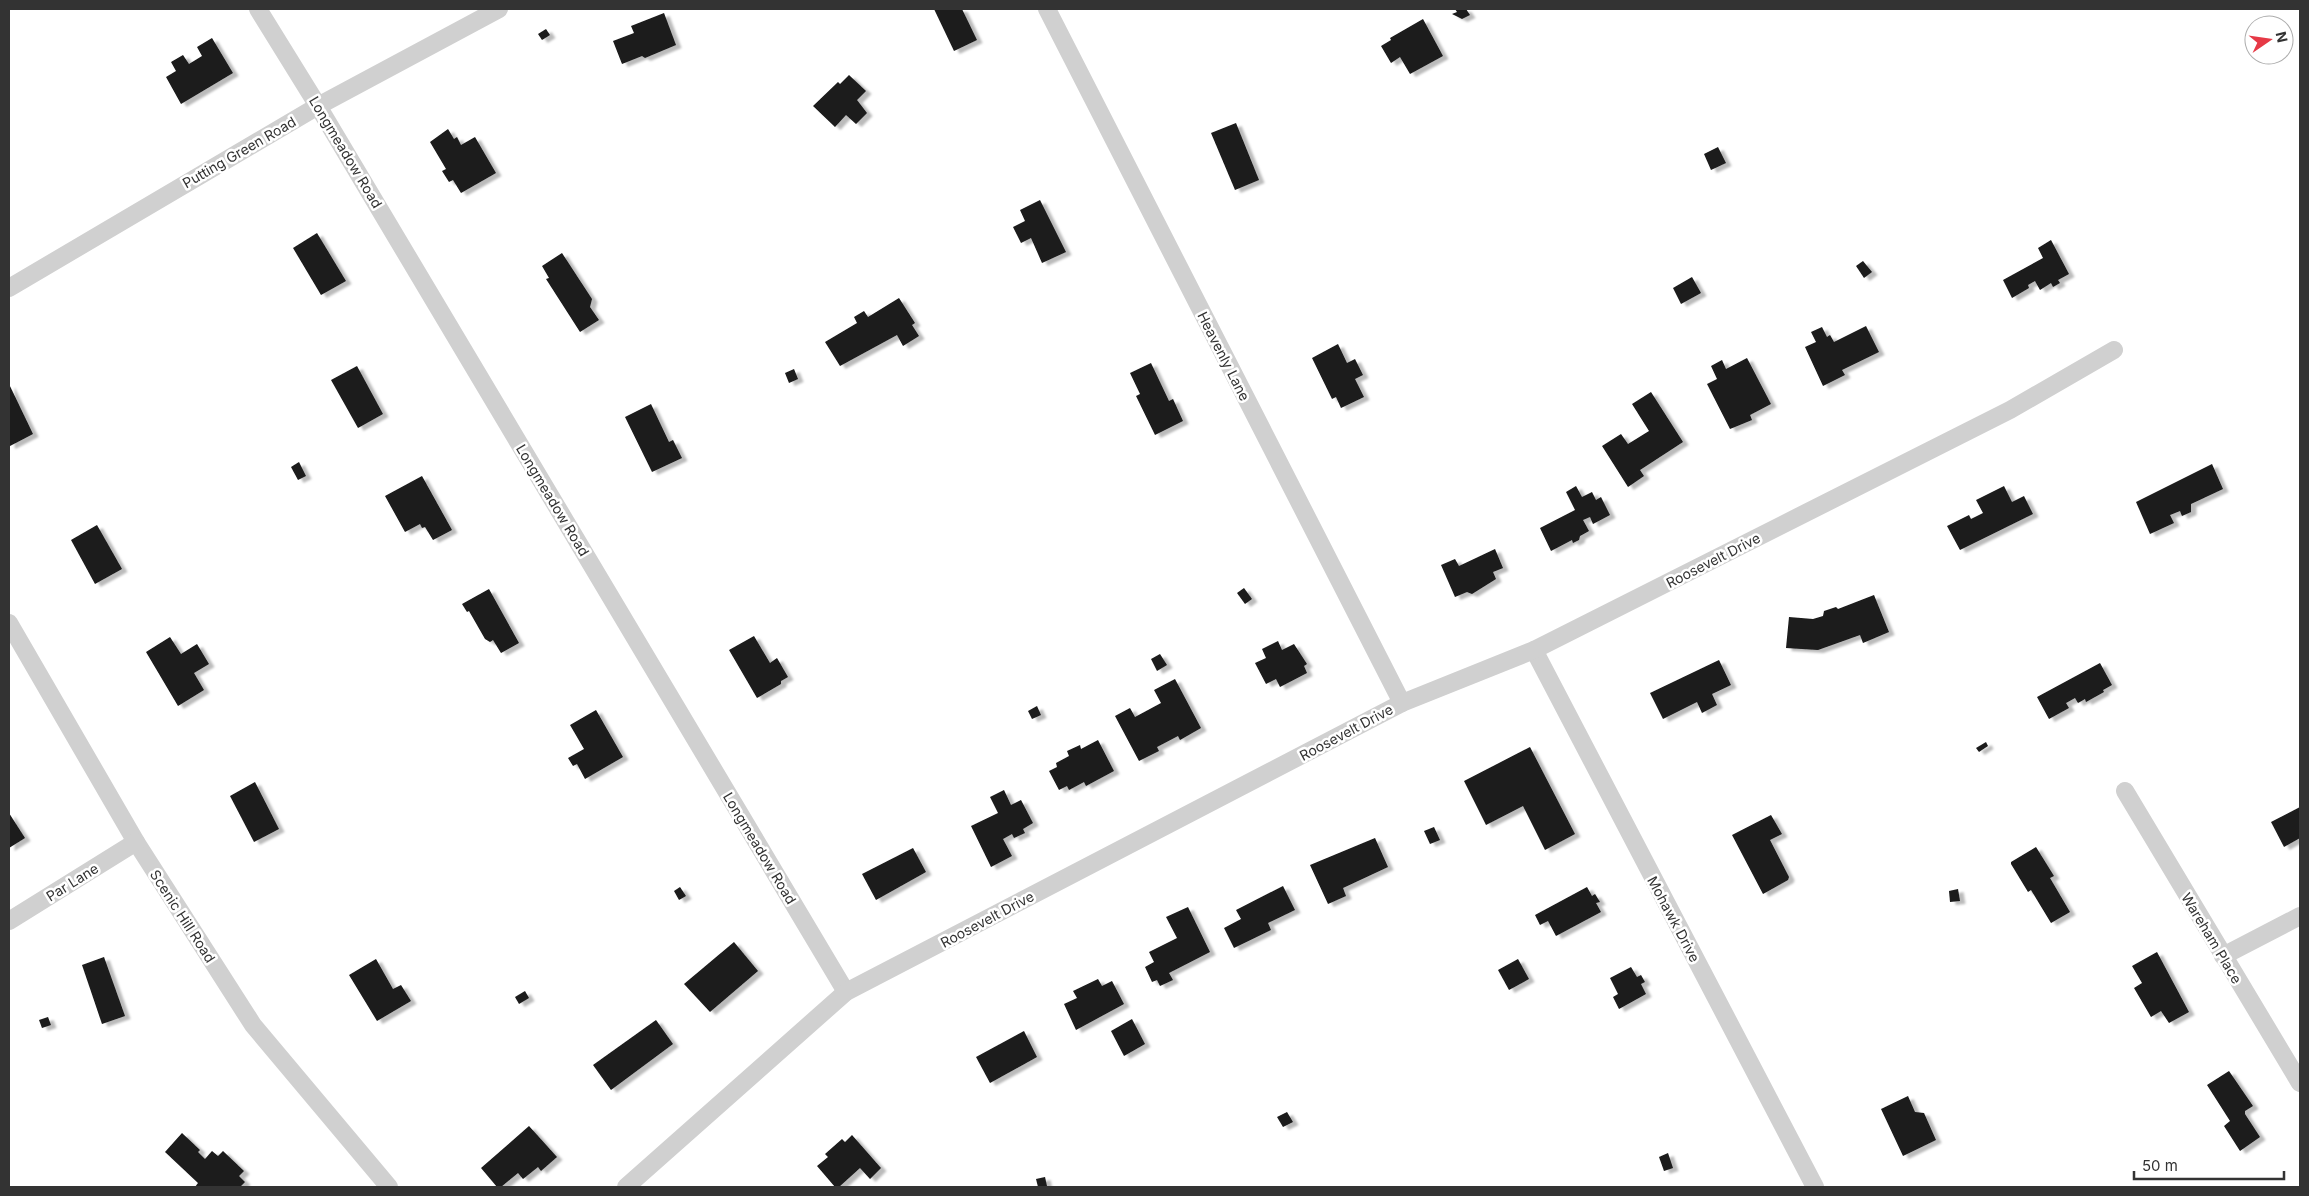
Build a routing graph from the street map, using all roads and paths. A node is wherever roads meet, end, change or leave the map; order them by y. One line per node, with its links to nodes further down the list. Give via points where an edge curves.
1 (258, 9): 4 (street, Longmeadow Road)
2 (499, 9): 4 (street, Putting Green Road)
3 (1046, 9): 9 (street, Heavenly Lane)
4 (318, 106): 5 (street, Putting Green Road); 15 (street, Longmeadow Road)
5 (9, 288)
6 (2114, 350): 8 (street, Roosevelt Drive, via 2010,410)
7 (9, 623): 11 (street, Scenic Hill Road)
8 (1534, 650): 9 (street, Roosevelt Drive); 19 (street, Mohawk Drive)
9 (1402, 703): 15 (street, Roosevelt Drive)
10 (2125, 791): 14 (street, Wareham Place)
11 (136, 842): 13 (street, Par Lane); 17 (street, Scenic Hill Road, via 253,1025)
12 (2300, 916): 14 (street)
13 (9, 921)
14 (2223, 956): 16 (street, Wareham Place)
15 (846, 992): 18 (street, Roosevelt Drive)
16 (2300, 1083)
17 (389, 1187)
18 (626, 1187)
19 (1815, 1187)

